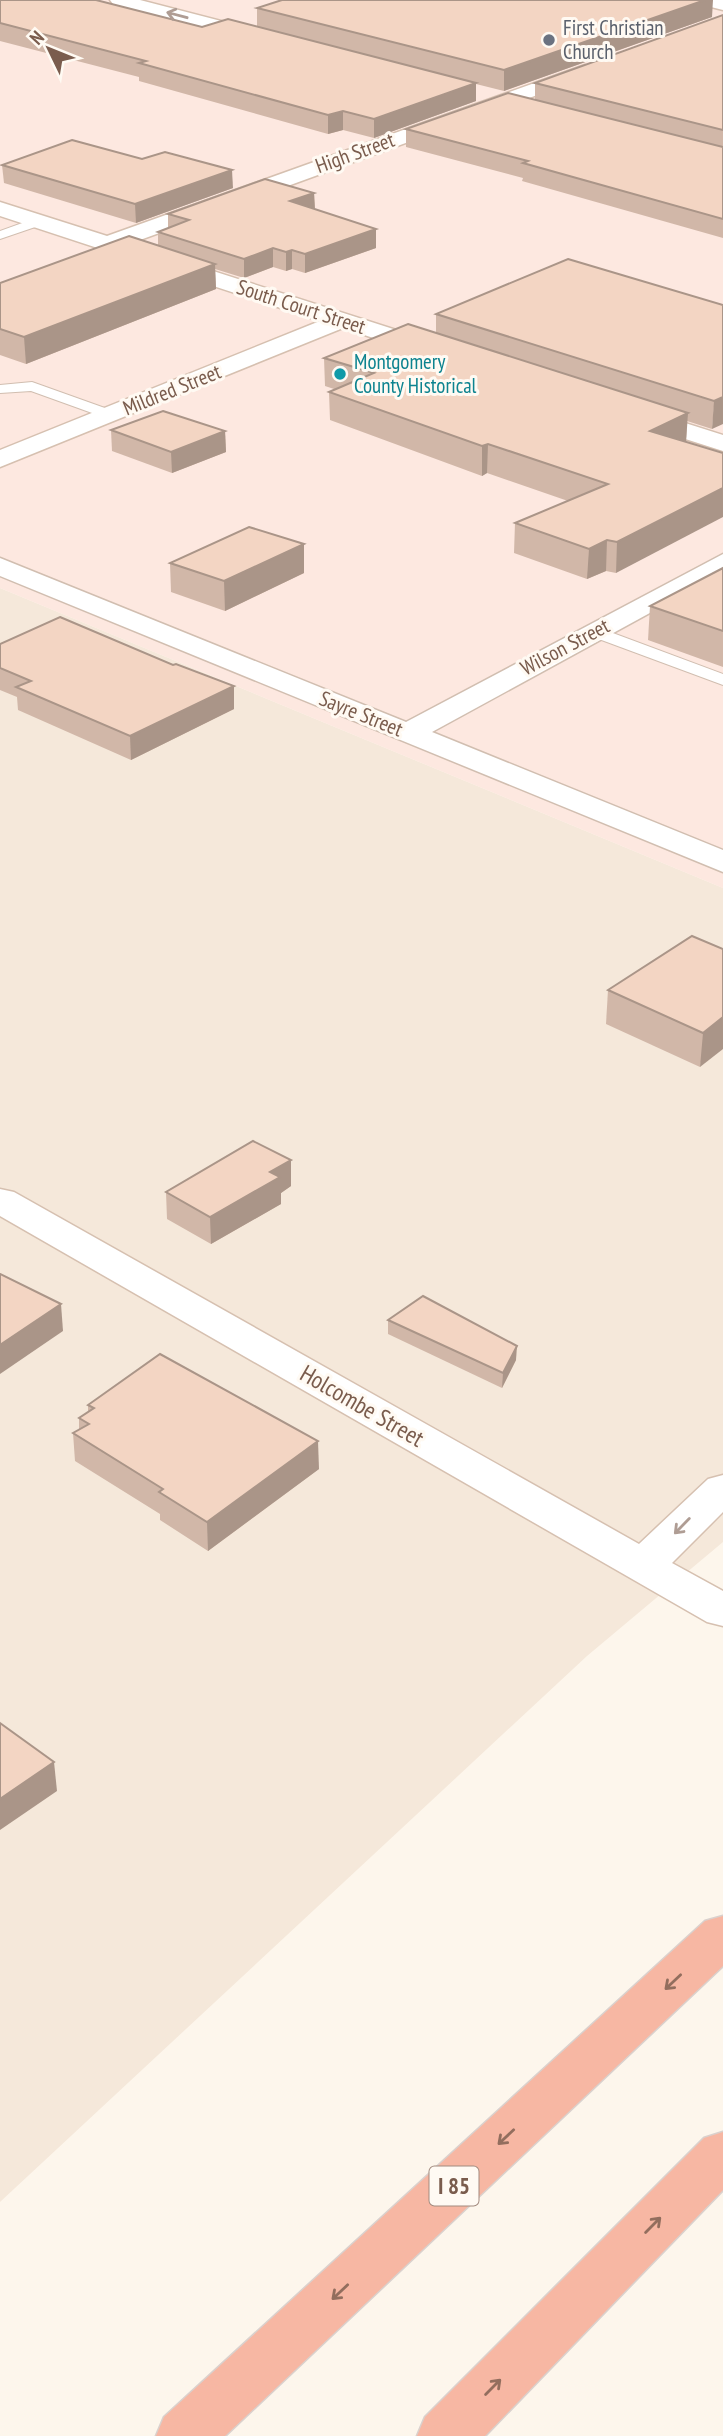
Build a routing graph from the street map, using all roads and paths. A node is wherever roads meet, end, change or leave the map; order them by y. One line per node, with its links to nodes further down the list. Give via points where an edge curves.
1 (119, 0): 4 (street, one-way to 1)
2 (705, 0): 3 (street)
3 (723, 4)
4 (280, 42)
5 (606, 64): 7 (street, High Street)
6 (468, 90): 7 (street)
7 (504, 100): 8 (street); 12 (street, High Street)
8 (537, 108)
9 (0, 209): 10 (street, South Court Street)
10 (39, 221): 11 (lane); 12 (street, South Court Street)
11 (0, 235)
12 (107, 244): 13 (street, South Court Street)
13 (343, 320): 14 (street, South Court Street); 17 (street, Mildred Street)
14 (461, 358)
15 (0, 389): 17 (lane, via 32,386)
16 (618, 409): 18 (street)
17 (111, 415): 19 (street, Mildred Street)
18 (723, 443)
19 (0, 459)
20 (723, 562): 22 (street, Wilson Street)
21 (0, 566): 24 (street, Sayre Street)
22 (594, 631): 23 (lane); 24 (street, Wilson Street)
23 (723, 680)
24 (408, 733): 25 (street, Sayre Street)
25 (723, 862)
26 (0, 1200): 28 (street, Holcombe Street)
27 (723, 1489): 28 (street, one-way to 28)
28 (643, 1566): 29 (street, Holcombe Street)
29 (723, 1611)
30 (723, 1936): 32 (highway, I 85, one-way to 32)
31 (723, 2154): 33 (highway, one-way to 31)
32 (185, 2436)
33 (446, 2436)

